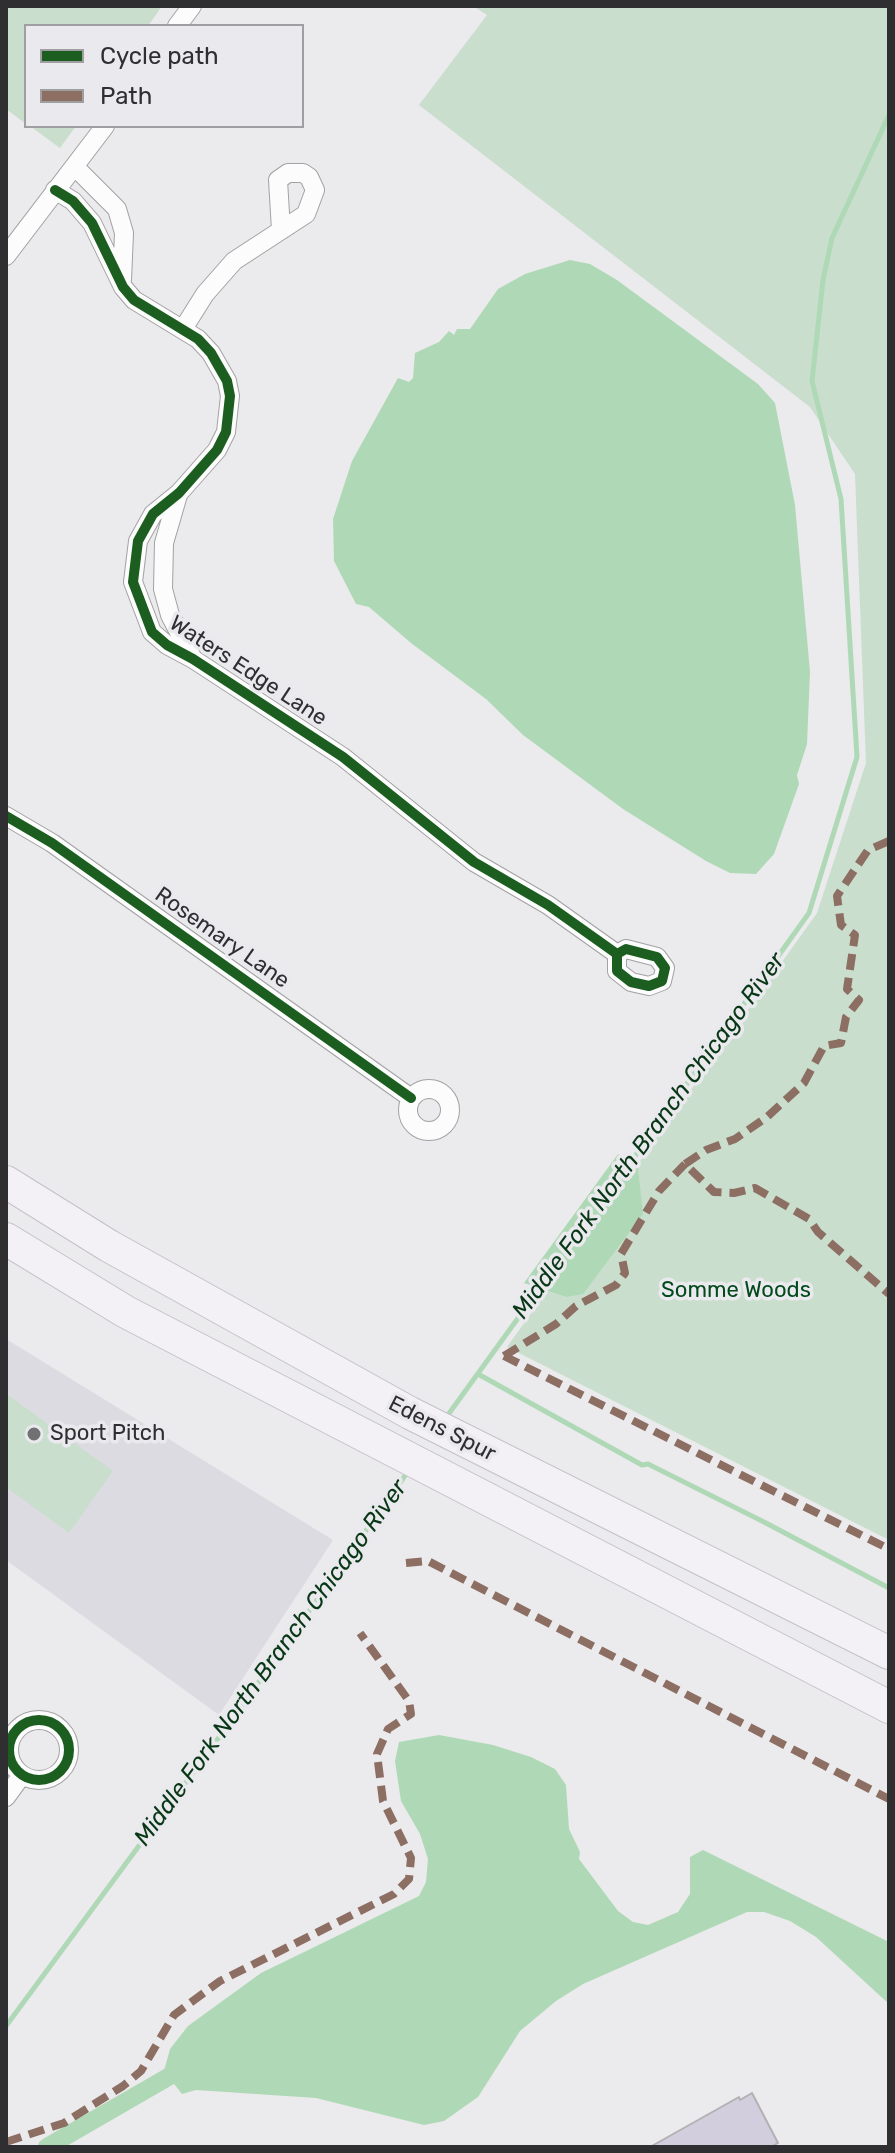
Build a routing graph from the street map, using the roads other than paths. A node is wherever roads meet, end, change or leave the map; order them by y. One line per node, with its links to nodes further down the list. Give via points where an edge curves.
1 (192, 6): 2 (street)
2 (178, 24)
3 (104, 128): 4 (street)
4 (75, 167): 5 (street); 8 (street, via 108,196 122,219)
5 (55, 190): 7 (street); 8 (street, Waters Edge Lane, via 92,223)
6 (281, 230): 9 (street, via 250,248 219,276)
7 (6, 256)
8 (123, 287): 9 (street, Waters Edge Lane, via 146,309)
9 (183, 329): 10 (street, Waters Edge Lane, via 211,353 230,396 226,432 217,450)
10 (179, 493): 11 (street, Waters Edge Lane, via 164,543 163,589); 11 (street, Waters Edge Lane, via 145,524 133,582 152,632)
11 (193, 659): 13 (street, Waters Edge Lane, via 343,757 474,862)
12 (6, 816): 14 (street, Rosemary Lane, via 52,843)
13 (617, 954)
14 (411, 1098)
15 (6, 1182): 17 (highway, Edens Spur, via 109,1246 410,1413)
16 (6, 1239): 18 (highway, Edens Spur, via 126,1312)
17 (889, 1653)
18 (889, 1707)
19 (22, 1775): 20 (street)
20 (6, 1797)

